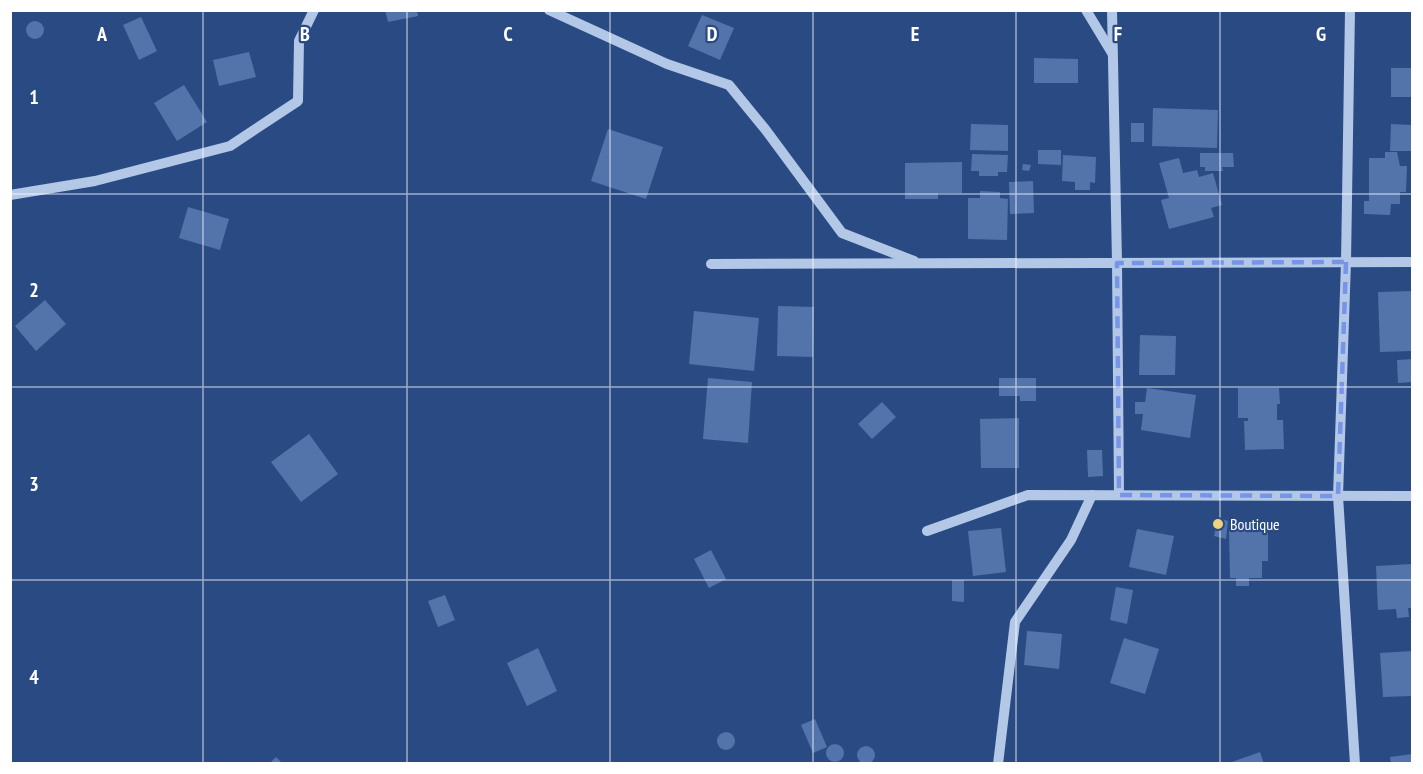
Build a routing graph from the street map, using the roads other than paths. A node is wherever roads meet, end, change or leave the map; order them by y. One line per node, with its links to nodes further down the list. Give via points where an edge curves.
1 (314, 10): 7 (street, via 299,41 298,101 230,146 95,182)
2 (549, 10): 12 (street, via 667,64 729,86 842,233)
3 (1086, 10): 6 (street)
4 (1112, 10): 6 (street)
5 (1350, 10): 8 (street)
6 (1112, 53): 10 (street)
7 (10, 195)
8 (1346, 262): 9 (street); 10 (street); 16 (street)
9 (1413, 262)
10 (1118, 263): 12 (street); 14 (street)
11 (711, 264): 12 (street)
12 (920, 264)
13 (1092, 495): 14 (street); 17 (street, via 1028,495); 18 (street, via 1071,540 1015,622)
14 (1119, 495): 16 (street)
15 (1413, 495): 16 (street)
16 (1338, 496): 19 (street)
17 (927, 531)
18 (998, 764)
19 (1355, 764)

